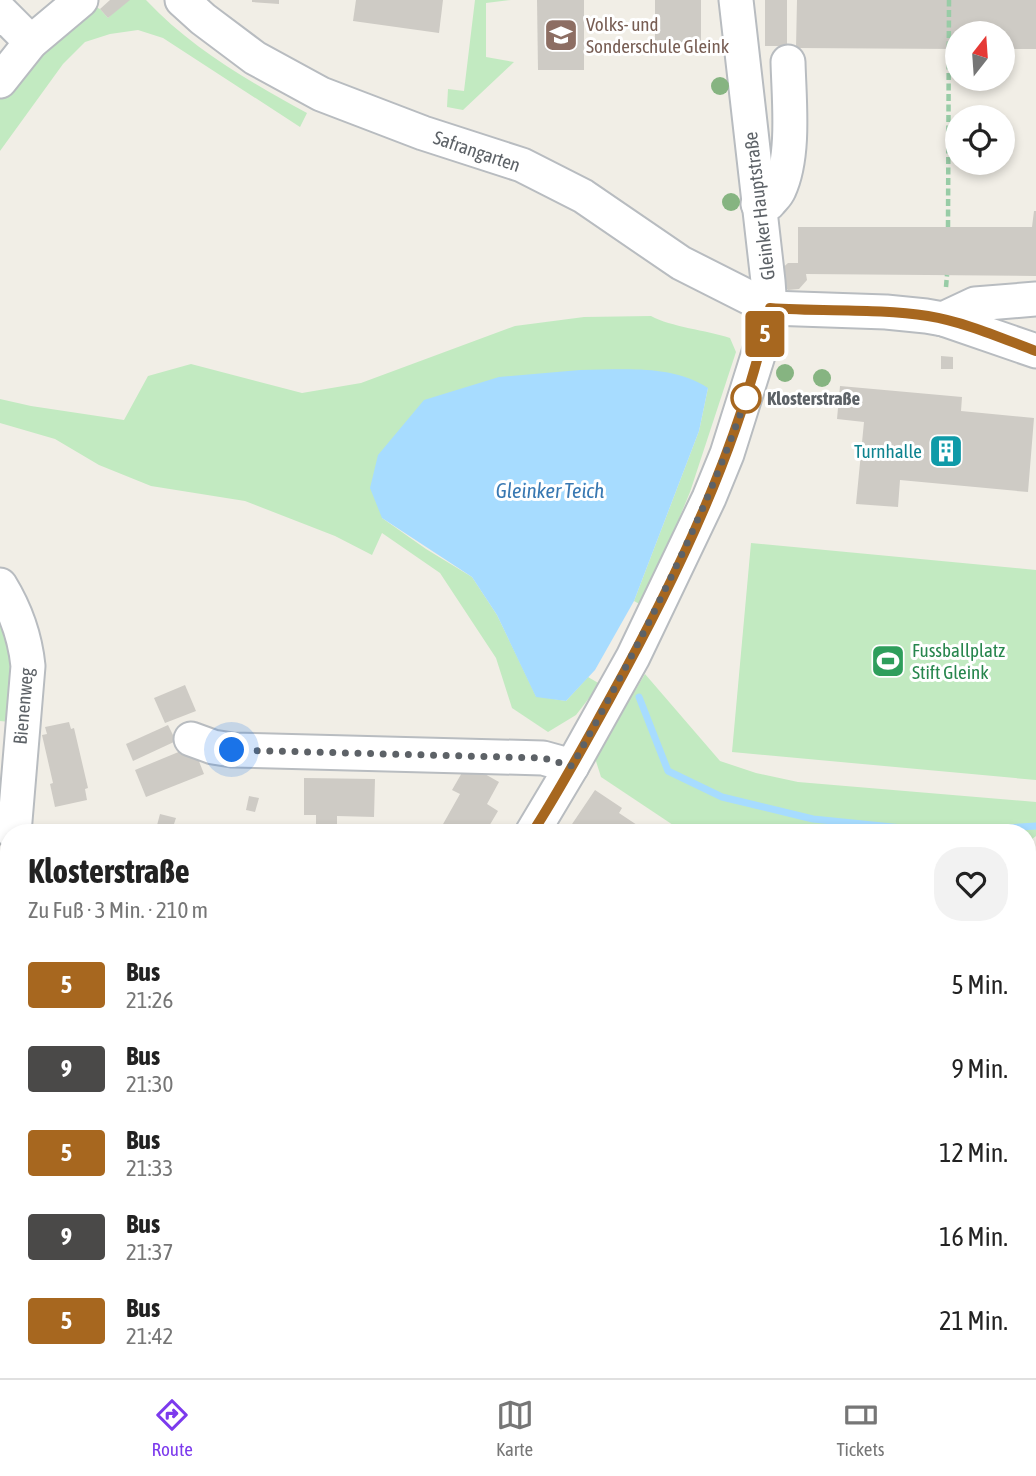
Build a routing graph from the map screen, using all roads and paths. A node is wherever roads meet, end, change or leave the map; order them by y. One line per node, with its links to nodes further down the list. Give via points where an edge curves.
1 (80, 0): 6 (street)
2 (182, 0): 12 (street, Safrangarten, via 255,58 321,94 522,164 583,196 681,263)
3 (736, 0): 9 (street, Gleinker Hauptstraße)
4 (949, 0): 10 (path)
5 (0, 11): 6 (street)
6 (31, 42): 8 (street)
7 (788, 62): 9 (street, via 787,163 779,192 769,203)
8 (0, 81)
9 (758, 204): 12 (street, Gleinker Hauptstraße)
10 (948, 227)
11 (1036, 299): 13 (street, via 975,304)
12 (770, 308): 13 (street, Gleinker Hauptstraße); 17 (street, via 746,398 709,498 633,657)
13 (943, 319): 14 (street, Gleinker Hauptstraße)
14 (1036, 351)
15 (0, 585): 18 (street, Bienenweg, via 18,619 28,666)
16 (191, 739): 17 (street, via 242,751 543,758)
17 (572, 766): 19 (street)
18 (15, 824)
19 (537, 824)

